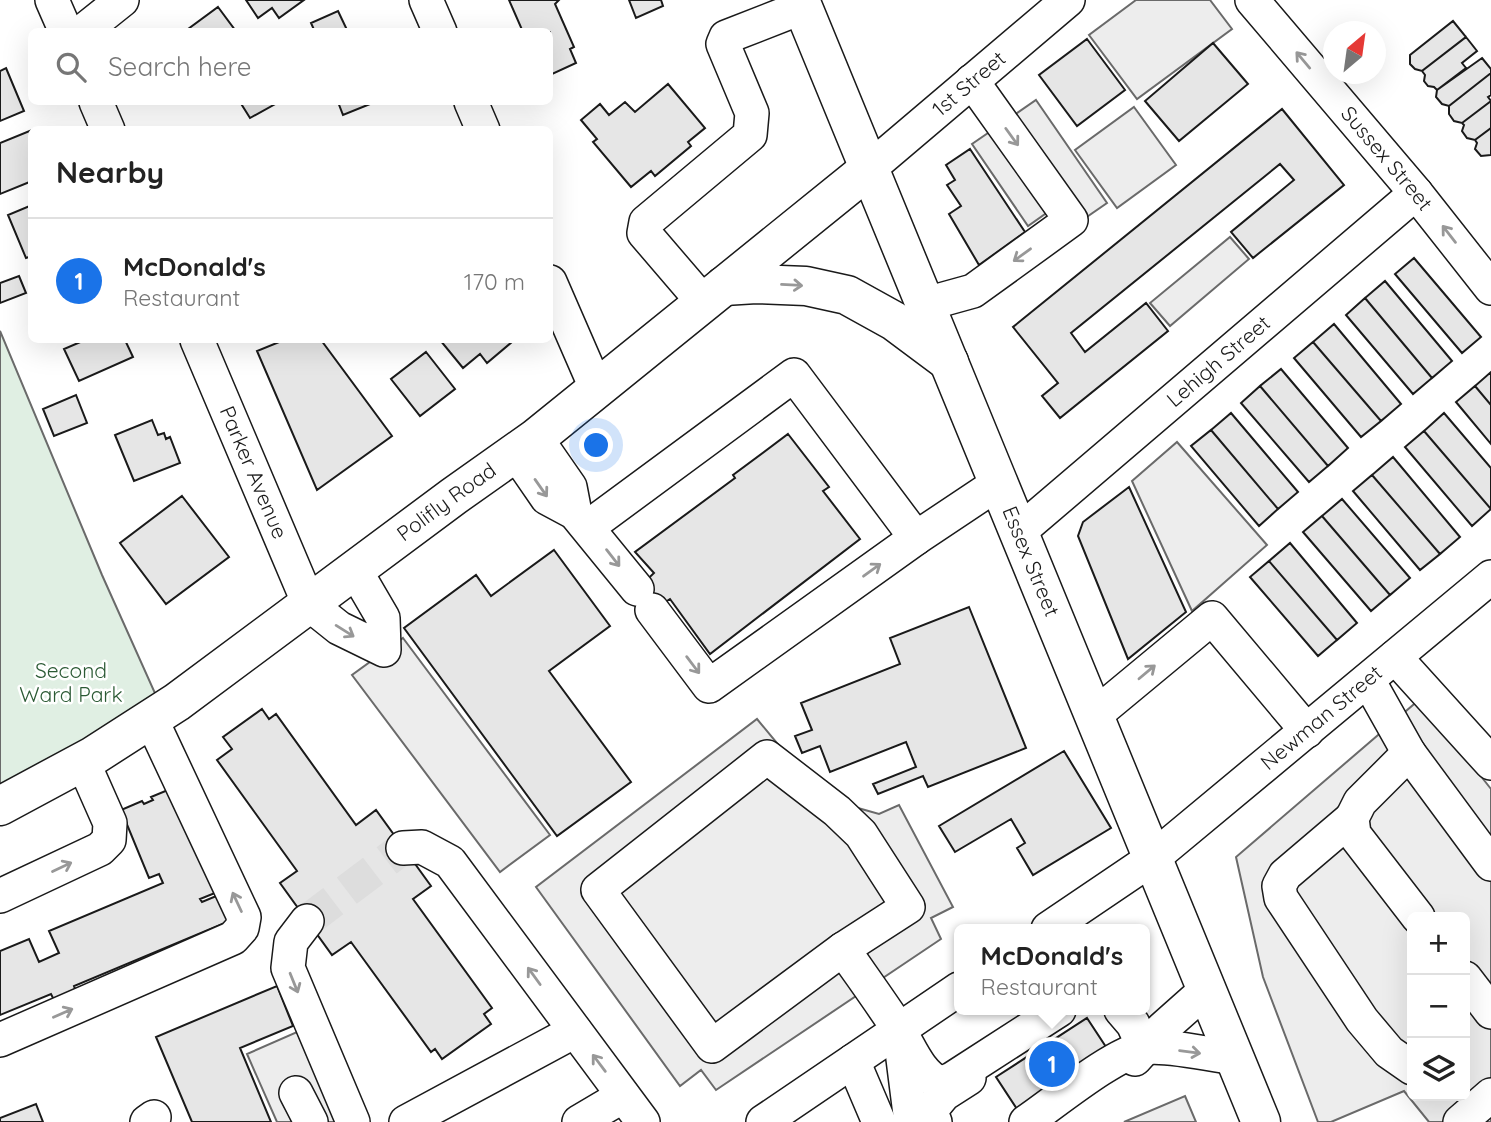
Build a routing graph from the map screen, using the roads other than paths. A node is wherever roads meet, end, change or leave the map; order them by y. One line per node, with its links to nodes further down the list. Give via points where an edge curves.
1 (52, 0): 8 (street)
2 (122, 0): 9 (street)
3 (426, 0): 10 (street)
4 (1068, 0): 7 (street, 1st Street)
5 (1252, 0): 17 (street, Sussex Street, one-way to 5)
6 (802, 4): 16 (main road, Essex Street); 20 (street, via 726,37 723,44 752,113 750,135 646,222 644,233)
7 (1034, 11): 11 (street, 1st Street)
8 (64, 28)
9 (87, 28)
10 (438, 28)
11 (972, 81): 16 (street, 1st Street); 21 (street, one-way to 21, via 1071,220 973,291)
12 (97, 105): 14 (street)
13 (472, 105): 15 (street)
14 (106, 126)
15 (481, 126)
16 (870, 168): 20 (main road, Polifly Road); 21 (main road, Essex Street)
17 (1416, 193): 18 (street, Sussex Street, one-way to 17); 28 (street, Lehigh Street)
18 (1491, 288)
19 (553, 289): 24 (street)
20 (714, 294): 23 (main road, one-way to 23, via 757,284 806,286 847,295 894,321); 24 (main road, Polifly Road)
21 (926, 304): 23 (main road, Essex Street)
22 (198, 343): 32 (street, Parker Avenue)
23 (950, 362): 26 (main road, Essex Street)
24 (597, 390): 25 (main road, Polifly Road)
25 (526, 446): 27 (street, via 570,487); 30 (main road, Polifly Road)
26 (1000, 482): 28 (main road, Essex Street); 29 (street)
27 (582, 520): 29 (street, via 794,375); 29 (street, one-way to 29, via 709,687)
28 (1020, 531): 35 (main road, Essex Street)
29 (916, 538)
30 (355, 569): 32 (main road, Polifly Road); 32 (street, one-way to 30, via 339,628 384,650 383,618)
31 (1491, 577): 33 (street, Newman Street)
32 (309, 604): 36 (main road, Polifly Road)
33 (1395, 657): 34 (street, Newman Street); 40 (street)
34 (1368, 680): 37 (street, Newman Street); 38 (street)
35 (1095, 715): 37 (street, one-way to 37, via 1212,618); 44 (main road, Essex Street)
36 (151, 719): 39 (main road, Polifly Road); 60 (street, one-way to 36, via 233,938 242,928 244,917)
37 (1307, 731): 44 (street, Newman Street)
38 (1409, 753): 42 (street, via 1360,802); 45 (street)
39 (83, 762): 41 (main road, Polifly Road); 46 (street, one-way to 39, via 100,849 109,840 110,823)
40 (1491, 763)
41 (0, 806)
42 (1352, 818): 47 (street, via 1354,834); 64 (street, via 1285,875 1279,886 1281,898 1362,1020 1389,1052)
43 (403, 848): 59 (street, one-way to 43, via 450,862 422,846)
44 (1153, 858): 49 (street, Newman Street); 52 (main road, Essex Street)
45 (1491, 864)
46 (0, 896)
47 (1414, 912)
48 (307, 921): 66 (street, one-way to 66, via 291,942 288,968)
49 (1055, 924)
50 (843, 949): 50 (street, via 712,1046 598,890 767,757 861,834 908,906); 58 (street)
51 (1470, 985): 54 (street)
52 (1207, 989): 61 (street); 62 (main road, Essex Street)
53 (954, 992): 58 (street)
54 (1491, 1012)
55 (1051, 1015): 58 (street, via 940,1084 927,1077)
56 (1065, 1015): 73 (street, via 944,1094 930,1111)
57 (1125, 1015): 61 (street)
58 (899, 1030): 63 (street); 72 (street)
59 (575, 1031): 65 (street, one-way to 59); 67 (street)
60 (0, 1040)
61 (1144, 1048): 62 (street, one-way to 62); 74 (street, via 1110,1063); 75 (street, via 1121,1076)
62 (1235, 1058): 76 (main road, Essex Street)
63 (853, 1061): 70 (street); 71 (street)
64 (1407, 1065)
65 (623, 1096): 68 (street); 69 (street)
66 (353, 1122)
67 (407, 1122)
68 (579, 1122)
69 (643, 1122)
70 (763, 1122)
71 (878, 1122)
72 (911, 1122)
73 (935, 1122)
74 (1026, 1122)
75 (1049, 1122)
76 (1261, 1122)

